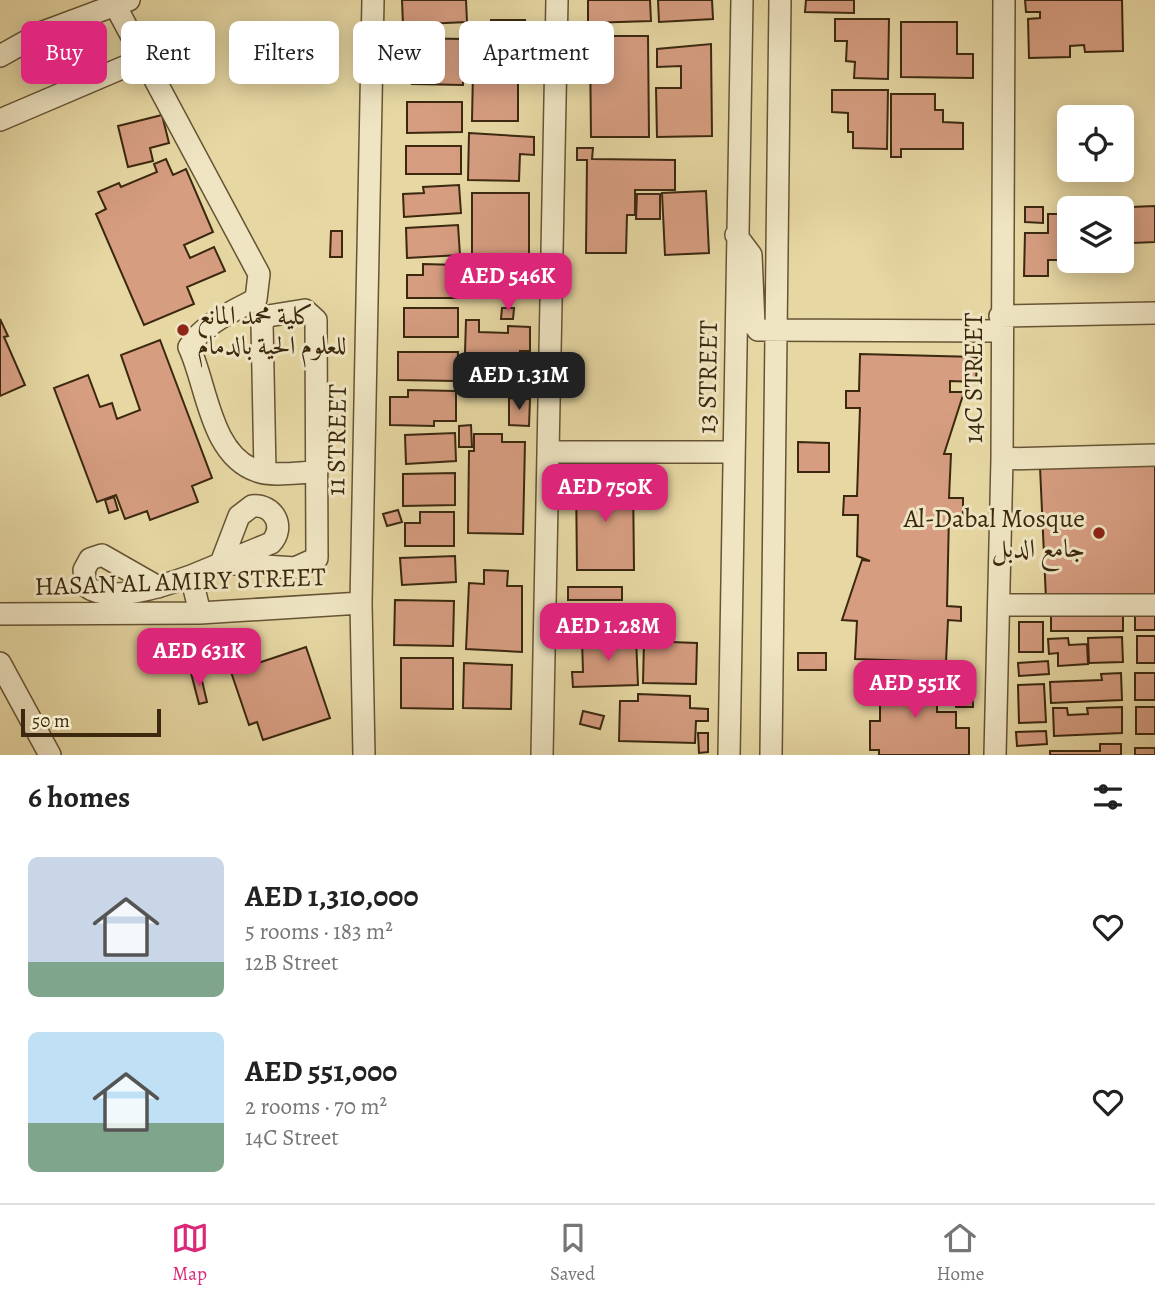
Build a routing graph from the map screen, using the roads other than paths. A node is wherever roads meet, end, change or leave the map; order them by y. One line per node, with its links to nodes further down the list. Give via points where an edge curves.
1 (373, 0): 24 (street, 11 STREET)
2 (557, 0): 16 (street)
3 (742, 0): 12 (street, 13 STREET)
4 (780, 0): 15 (street)
5 (1003, 0): 14 (street, 14C STREET)
6 (122, 3): 7 (street); 8 (street, via 43,32)
7 (129, 21)
8 (0, 56)
9 (121, 68): 11 (street)
10 (156, 84): 20 (street, via 259,275 256,299 196,335 189,347 220,438 236,457)
11 (0, 120)
12 (736, 235): 15 (street, via 751,255 754,326 764,332); 17 (street, 13 STREET)
13 (1155, 313): 14 (street)
14 (1000, 323): 15 (street); 19 (street, 14C STREET)
15 (775, 331): 34 (street)
16 (548, 452): 17 (street); 32 (street)
17 (734, 452): 33 (street, 13 STREET)
18 (1155, 455): 19 (street)
19 (1002, 459): 25 (street, 14C STREET)
20 (265, 472): 21 (street); 21 (street, via 262,323 268,316 299,309 316,320)
21 (317, 472): 22 (street, via 317,558 295,568 221,563)
22 (191, 576): 23 (street); 27 (street)
23 (158, 587)
24 (361, 603): 27 (street, HASAN AL AMIRY STREET); 31 (street, 11 STREET)
25 (999, 605): 26 (street); 35 (street, 14C STREET)
26 (1155, 606)
27 (200, 613): 28 (street, HASAN AL AMIRY STREET)
28 (0, 614)
29 (0, 663): 30 (street)
30 (50, 755)
31 (363, 755)
32 (542, 755)
33 (729, 755)
34 (771, 755)
35 (995, 755)

